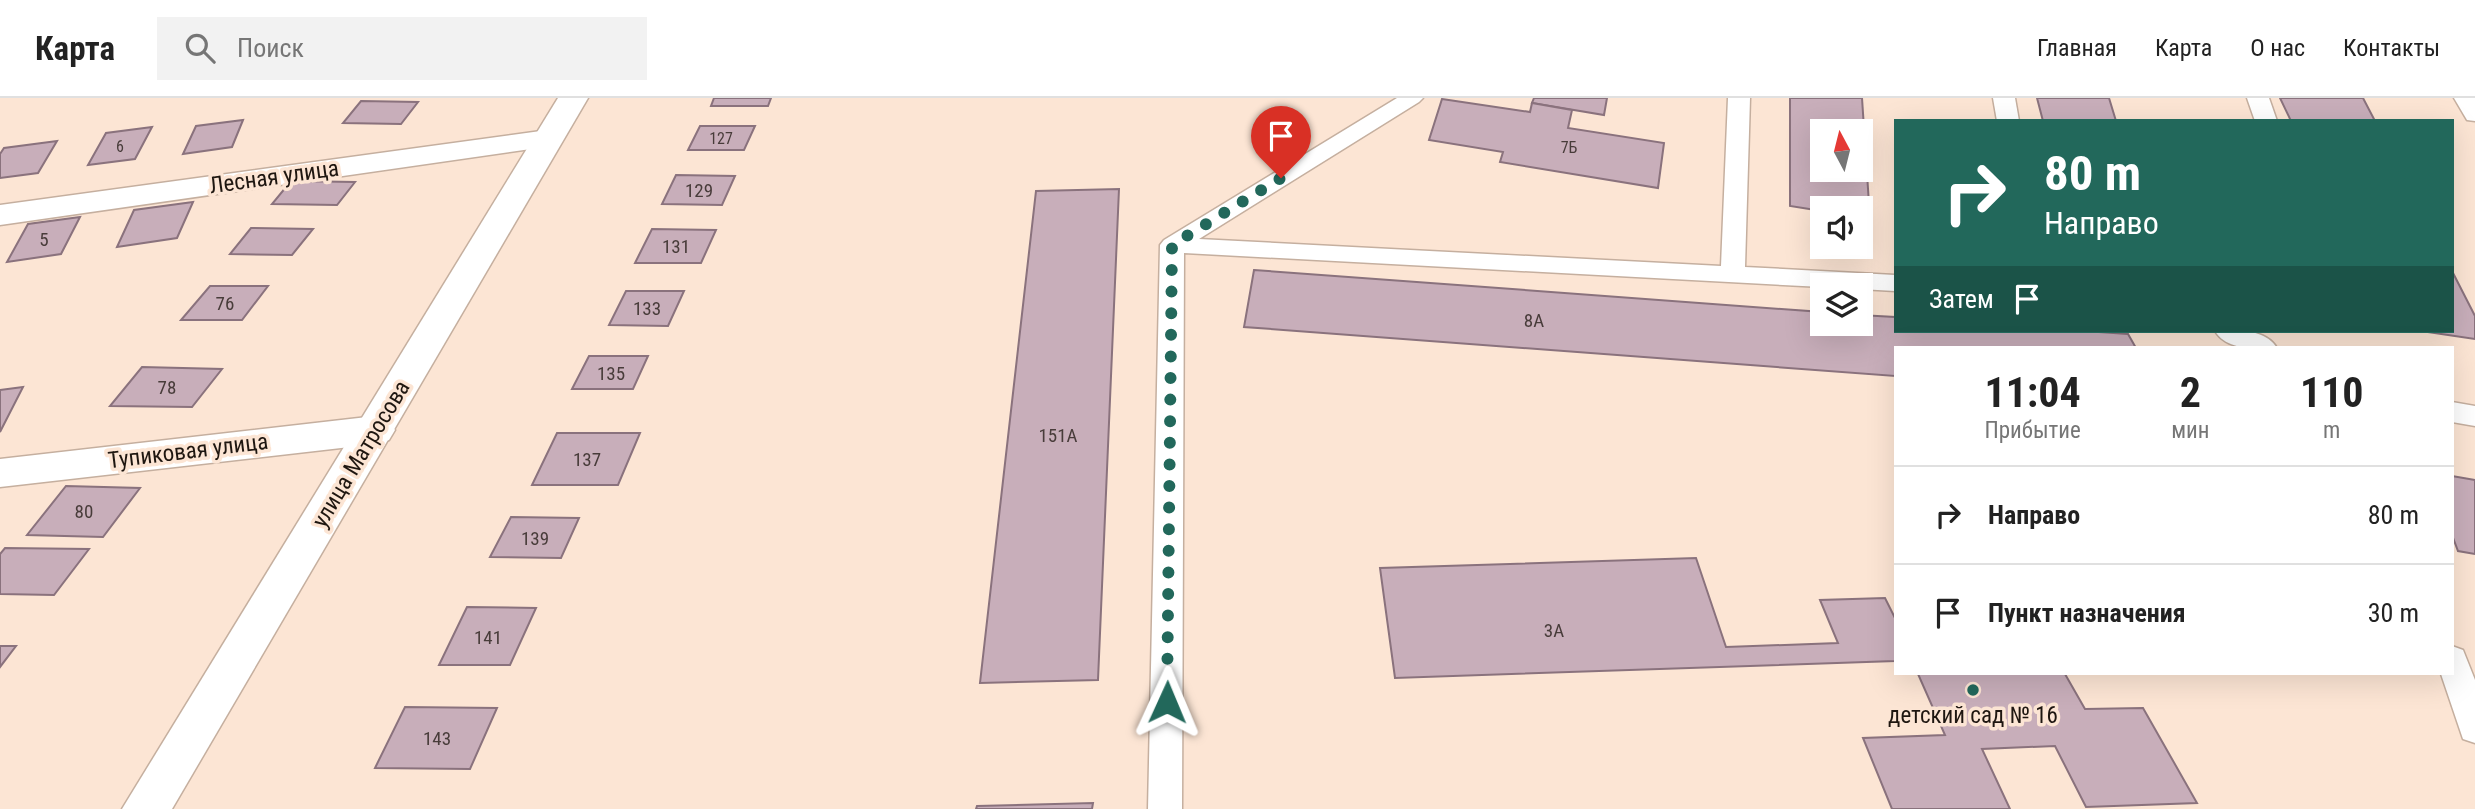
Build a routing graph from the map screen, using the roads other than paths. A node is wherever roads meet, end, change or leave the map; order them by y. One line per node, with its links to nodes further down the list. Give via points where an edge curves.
1 (573, 98): 10 (main road, улица Матросова)
2 (1412, 98): 12 (lane)
3 (1739, 98): 13 (lane)
4 (2004, 98): 8 (lane)
5 (2258, 98): 9 (lane)
6 (2465, 98): 7 (lane)
7 (2475, 115)
8 (2008, 119)
9 (2265, 119)
10 (548, 139): 11 (main road, Лесная улица); 19 (main road, улица Матросова)
11 (0, 215)
12 (1172, 245): 13 (lane); 24 (lane)
13 (1733, 273): 14 (lane)
14 (1894, 283)
15 (2232, 333): 16 (lane)
16 (2260, 346)
17 (2454, 412): 18 (lane)
18 (2475, 416)
19 (376, 430): 20 (main road, Тупиковая улица); 23 (main road, улица Матросова)
20 (0, 473)
21 (2454, 665): 22 (lane)
22 (2475, 729)
23 (146, 809)
24 (1166, 809)

